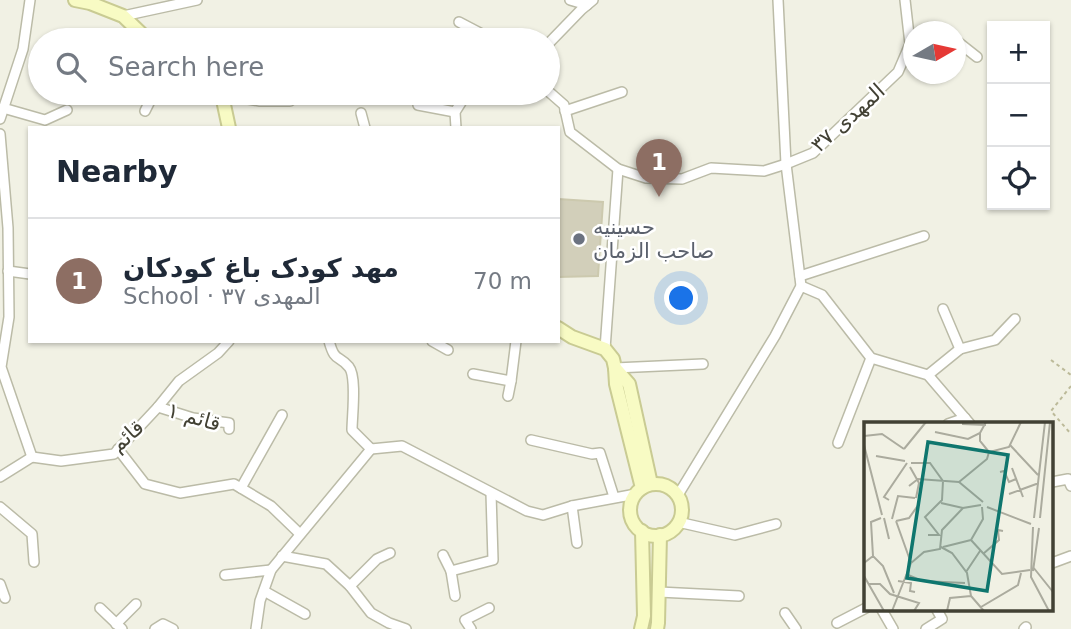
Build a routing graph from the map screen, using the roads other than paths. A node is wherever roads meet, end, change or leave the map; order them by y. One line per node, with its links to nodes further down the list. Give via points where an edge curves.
1 (30, 0): 24 (street, via 23,49)
2 (75, 0): 9 (main road)
3 (197, 0): 7 (street)
4 (570, 0): 8 (street)
5 (778, 0): 36 (street)
6 (905, 0): 10 (street, المهدی ۳۷)
7 (174, 2): 9 (street)
8 (590, 3): 14 (street)
9 (123, 16): 12 (main road)
10 (908, 21)
11 (459, 22): 13 (street)
12 (136, 28)
13 (470, 28)
14 (560, 32)
15 (966, 49): 16 (street)
16 (977, 57)
17 (903, 62): 36 (street, المهدی ۳۷, via 813,153)
18 (622, 92): 28 (street)
19 (560, 102): 28 (street)
20 (148, 105): 26 (street)
21 (224, 105): 31 (main road)
22 (418, 105): 27 (street)
23 (459, 105): 27 (street)
24 (3, 108): 25 (street, via 45,120); 30 (street)
25 (67, 110)
26 (145, 111)
27 (455, 111): 33 (street)
28 (565, 111): 37 (street, المهدی ۳۷, via 570,132)
29 (361, 113): 32 (street)
30 (0, 119)
31 (229, 126)
32 (364, 126)
33 (456, 126)
34 (0, 134): 35 (street)
35 (1, 149): 38 (street)
36 (786, 164): 37 (street, المهدی ۳۷, via 764,171 711,168 682,179 646,178); 42 (street)
37 (618, 169): 51 (street)
38 (4, 221): 40 (street)
39 (924, 236): 42 (street)
40 (8, 271): 41 (street); 68 (street, via 9,317 1,367)
41 (28, 274)
42 (801, 281): 53 (street, via 822,295); 73 (street, via 775,337)
43 (943, 309): 50 (street)
44 (1015, 319): 50 (street, via 995,340)
45 (560, 329): 51 (main road)
46 (227, 343): 60 (street, قائم, via 179,381)
47 (330, 343): 67 (street, via 333,355 350,368 353,377 352,430)
48 (436, 343): 52 (street)
49 (516, 343): 58 (street)
50 (960, 348): 57 (street)
51 (605, 349): 55 (main road)
52 (448, 350)
53 (871, 358): 57 (street); 65 (street)
54 (703, 364): 55 (street)
55 (615, 368): 71 (main road, via 629,384)
56 (473, 374): 58 (street)
57 (928, 375): 62 (street)
58 (511, 381): 59 (street)
59 (508, 396)
60 (159, 407): 63 (street, قائم ۱, via 229,423); 66 (street, قائم)
61 (282, 415): 70 (street)
62 (968, 421)
63 (229, 429)
64 (531, 440): 74 (street, via 600,453)
65 (838, 443)
66 (118, 449): 68 (street, قائم, via 114,454 61,461); 70 (street, via 145,484 180,493 233,484)
67 (371, 449): 72 (street, via 402,446); 80 (street)
68 (32, 457): 69 (street)
69 (0, 477)
70 (241, 488): 80 (street, via 271,506)
71 (643, 489): 73 (main road, via 662,484); 74 (street); 79 (main road, via 630,510)
72 (491, 493): 76 (street, via 543,515); 90 (street, via 493,560)
73 (678, 495): 77 (main road, via 682,509)
74 (614, 497): 76 (street)
75 (0, 506): 87 (street, via 32,534)
76 (572, 506): 82 (street)
77 (678, 522): 78 (street, via 735,536); 81 (main road)
78 (776, 524)
79 (642, 531): 81 (main road); 114 (main road)
80 (300, 534): 85 (street)
81 (660, 535): 95 (main road)
82 (577, 543)
83 (390, 553): 93 (street, via 377,559)
84 (443, 555): 90 (street)
85 (282, 556): 89 (street); 93 (street, via 326,564)
86 (1071, 556): 88 (street)
87 (34, 562)
88 (1054, 562)
89 (271, 570): 91 (street); 94 (street)
90 (451, 571): 96 (street)
91 (225, 575)
92 (0, 584): 98 (street)
93 (350, 586): 112 (street, via 371,613)
94 (264, 591): 106 (street); 111 (street)
95 (659, 592): 97 (street); 115 (main road)
96 (455, 596)
97 (739, 596)
98 (5, 598)
99 (136, 604): 108 (street)
100 (100, 608): 108 (street)
101 (489, 608): 113 (street, via 465,620)
102 (864, 608): 107 (street)
103 (882, 612): 117 (street)
104 (938, 612): 118 (street, via 942,619)
105 (785, 613): 116 (street)
106 (305, 614)
107 (837, 622)
108 (119, 626)
109 (155, 629): 110 (street, via 163,624)
110 (173, 629)
111 (256, 629)
112 (406, 629)
113 (471, 629)
114 (641, 629)
115 (657, 629)
116 (796, 629)
117 (893, 629)
118 (926, 629)

